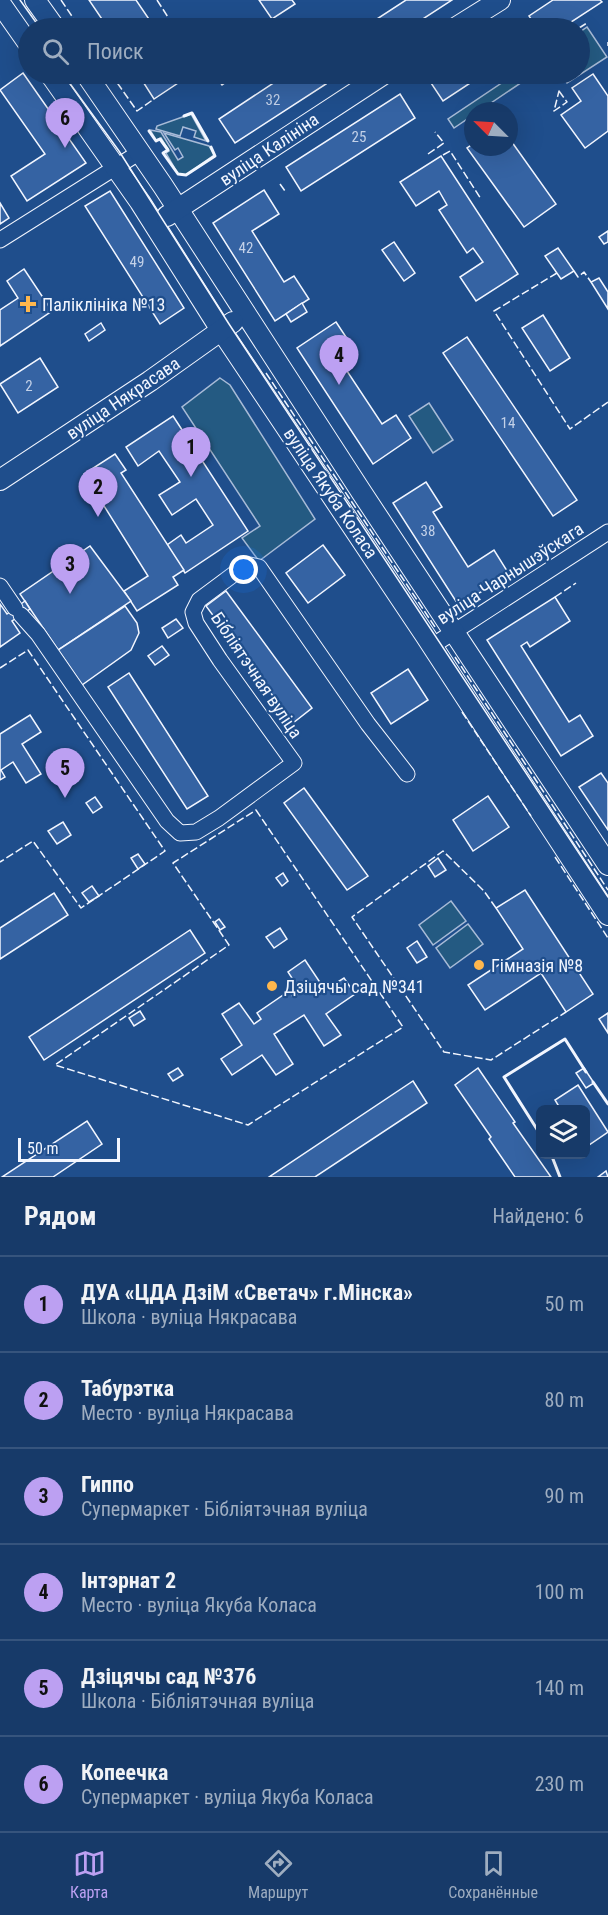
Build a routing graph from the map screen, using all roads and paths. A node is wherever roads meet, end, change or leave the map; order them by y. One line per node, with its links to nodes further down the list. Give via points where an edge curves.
1 (35, 0): 4 (main road)
2 (500, 0): 5 (main road)
3 (0, 3): 6 (main road)
4 (48, 18)
5 (471, 18)
6 (18, 29)
7 (57, 84): 11 (main road, вуліца Якуба Коласа)
8 (93, 84): 10 (main road, вуліца Якуба Коласа)
9 (369, 84): 12 (main road, вуліца Калініна)
10 (140, 152): 11 (street); 12 (main road, вуліца Якуба Коласа)
11 (116, 167): 13 (main road, вуліца Якуба Коласа); 14 (street)
12 (178, 209): 13 (main road, вуліца Калініна); 15 (main road, вуліца Якуба Коласа)
13 (154, 225): 16 (main road, вуліца Якуба Коласа)
14 (0, 240)
15 (244, 313): 16 (main road, вуліца Някрасава); 20 (main road, вуліца Якуба Коласа)
16 (221, 330): 17 (main road, вуліца Някрасава); 21 (main road, вуліца Якуба Коласа)
17 (0, 480)
18 (608, 532): 20 (street, вуліца Чарнышэўскага)
19 (0, 586): 22 (street, Бібліятэчная вуліца, via 38,634 167,821 180,832 196,832 294,763 208,642 193,612 199,600 250,565 260,567)
20 (455, 631): 21 (street, вуліца Чарнышэўскага); 23 (main road, вуліца Якуба Коласа)
21 (432, 646): 24 (main road, вуліца Якуба Коласа)
22 (407, 774)
23 (608, 865)
24 (608, 915)

